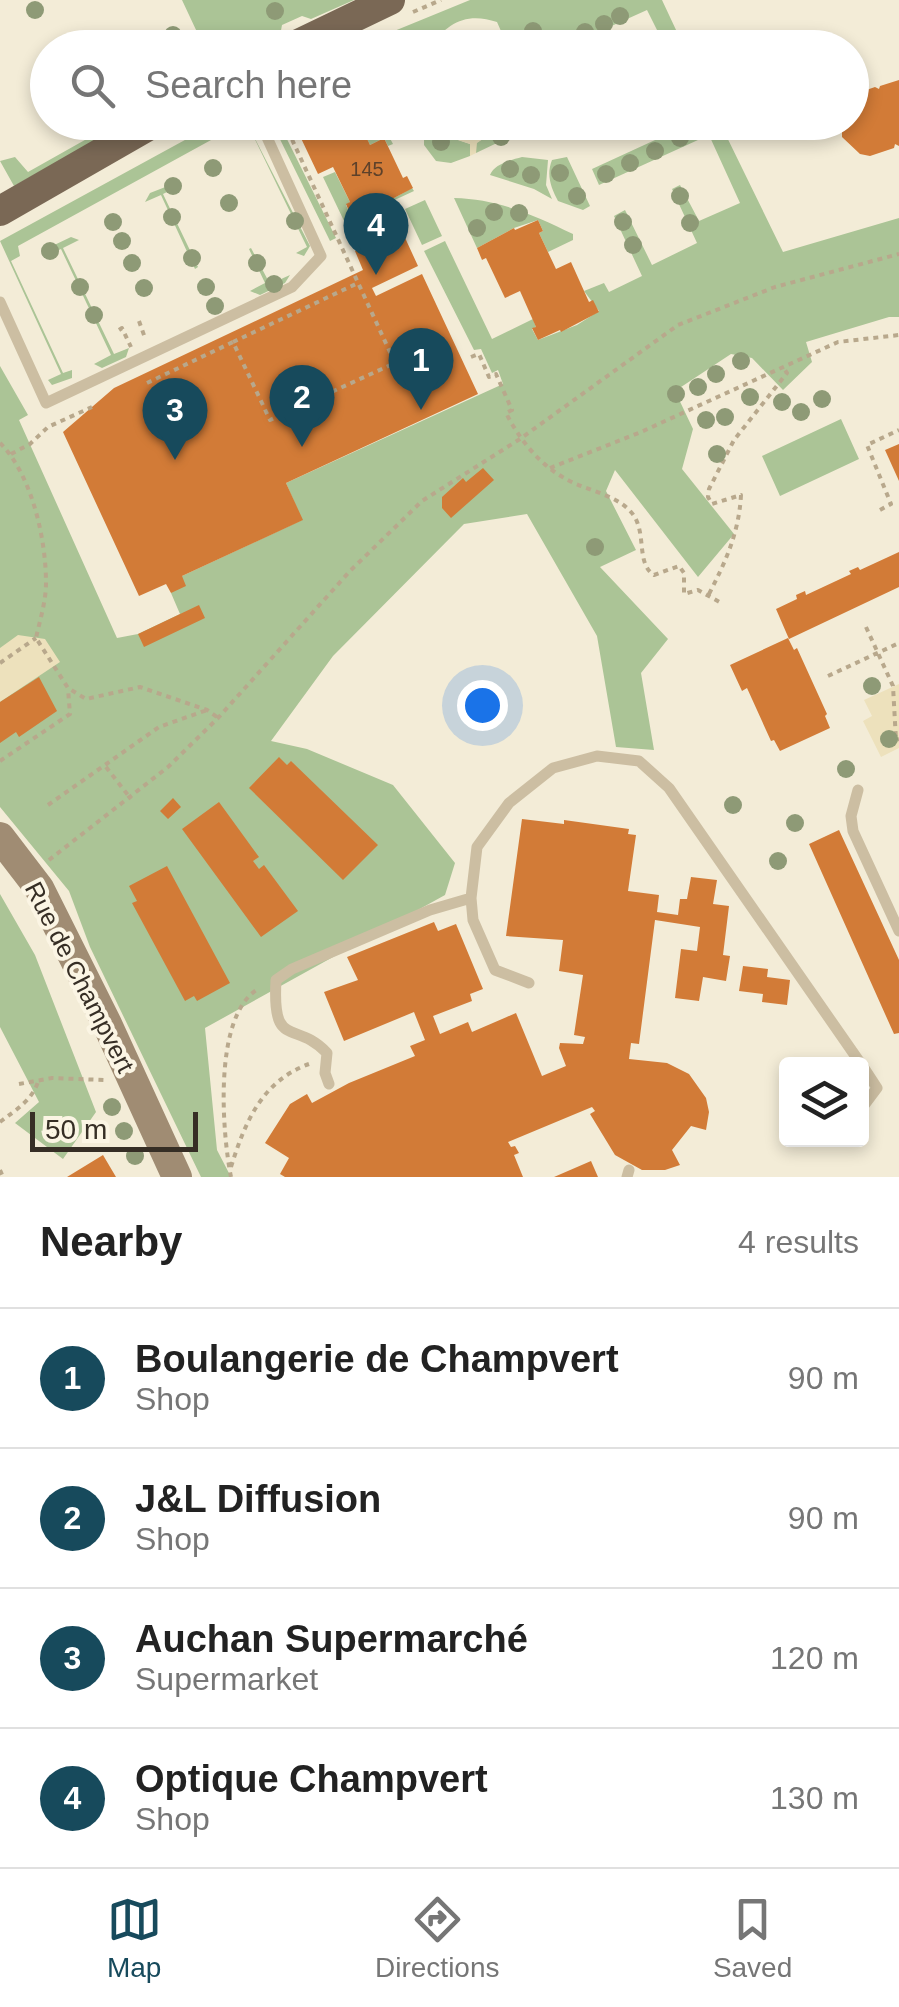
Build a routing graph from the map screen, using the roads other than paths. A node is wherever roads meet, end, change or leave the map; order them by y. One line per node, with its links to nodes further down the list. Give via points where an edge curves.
1 (390, 0): 2 (main road)
2 (328, 30)
3 (124, 140): 5 (main road)
4 (268, 140): 6 (lane, via 321,256 292,287 46,402)
5 (0, 211)
6 (0, 302)
7 (858, 790): 10 (lane, via 853,830)
8 (0, 837): 16 (street, Rue de Champvert, via 38,888)
9 (472, 898): 11 (lane, via 473,920 495,970); 12 (lane, via 477,847 508,804 553,768 597,756 639,762 669,788); 14 (lane, via 430,910 276,980 280,1022 328,1052)
10 (899, 930)
11 (529, 983)
12 (855, 1057)
13 (869, 1076): 15 (lane, via 877,1088)
14 (330, 1084)
15 (869, 1099)
16 (177, 1177)

